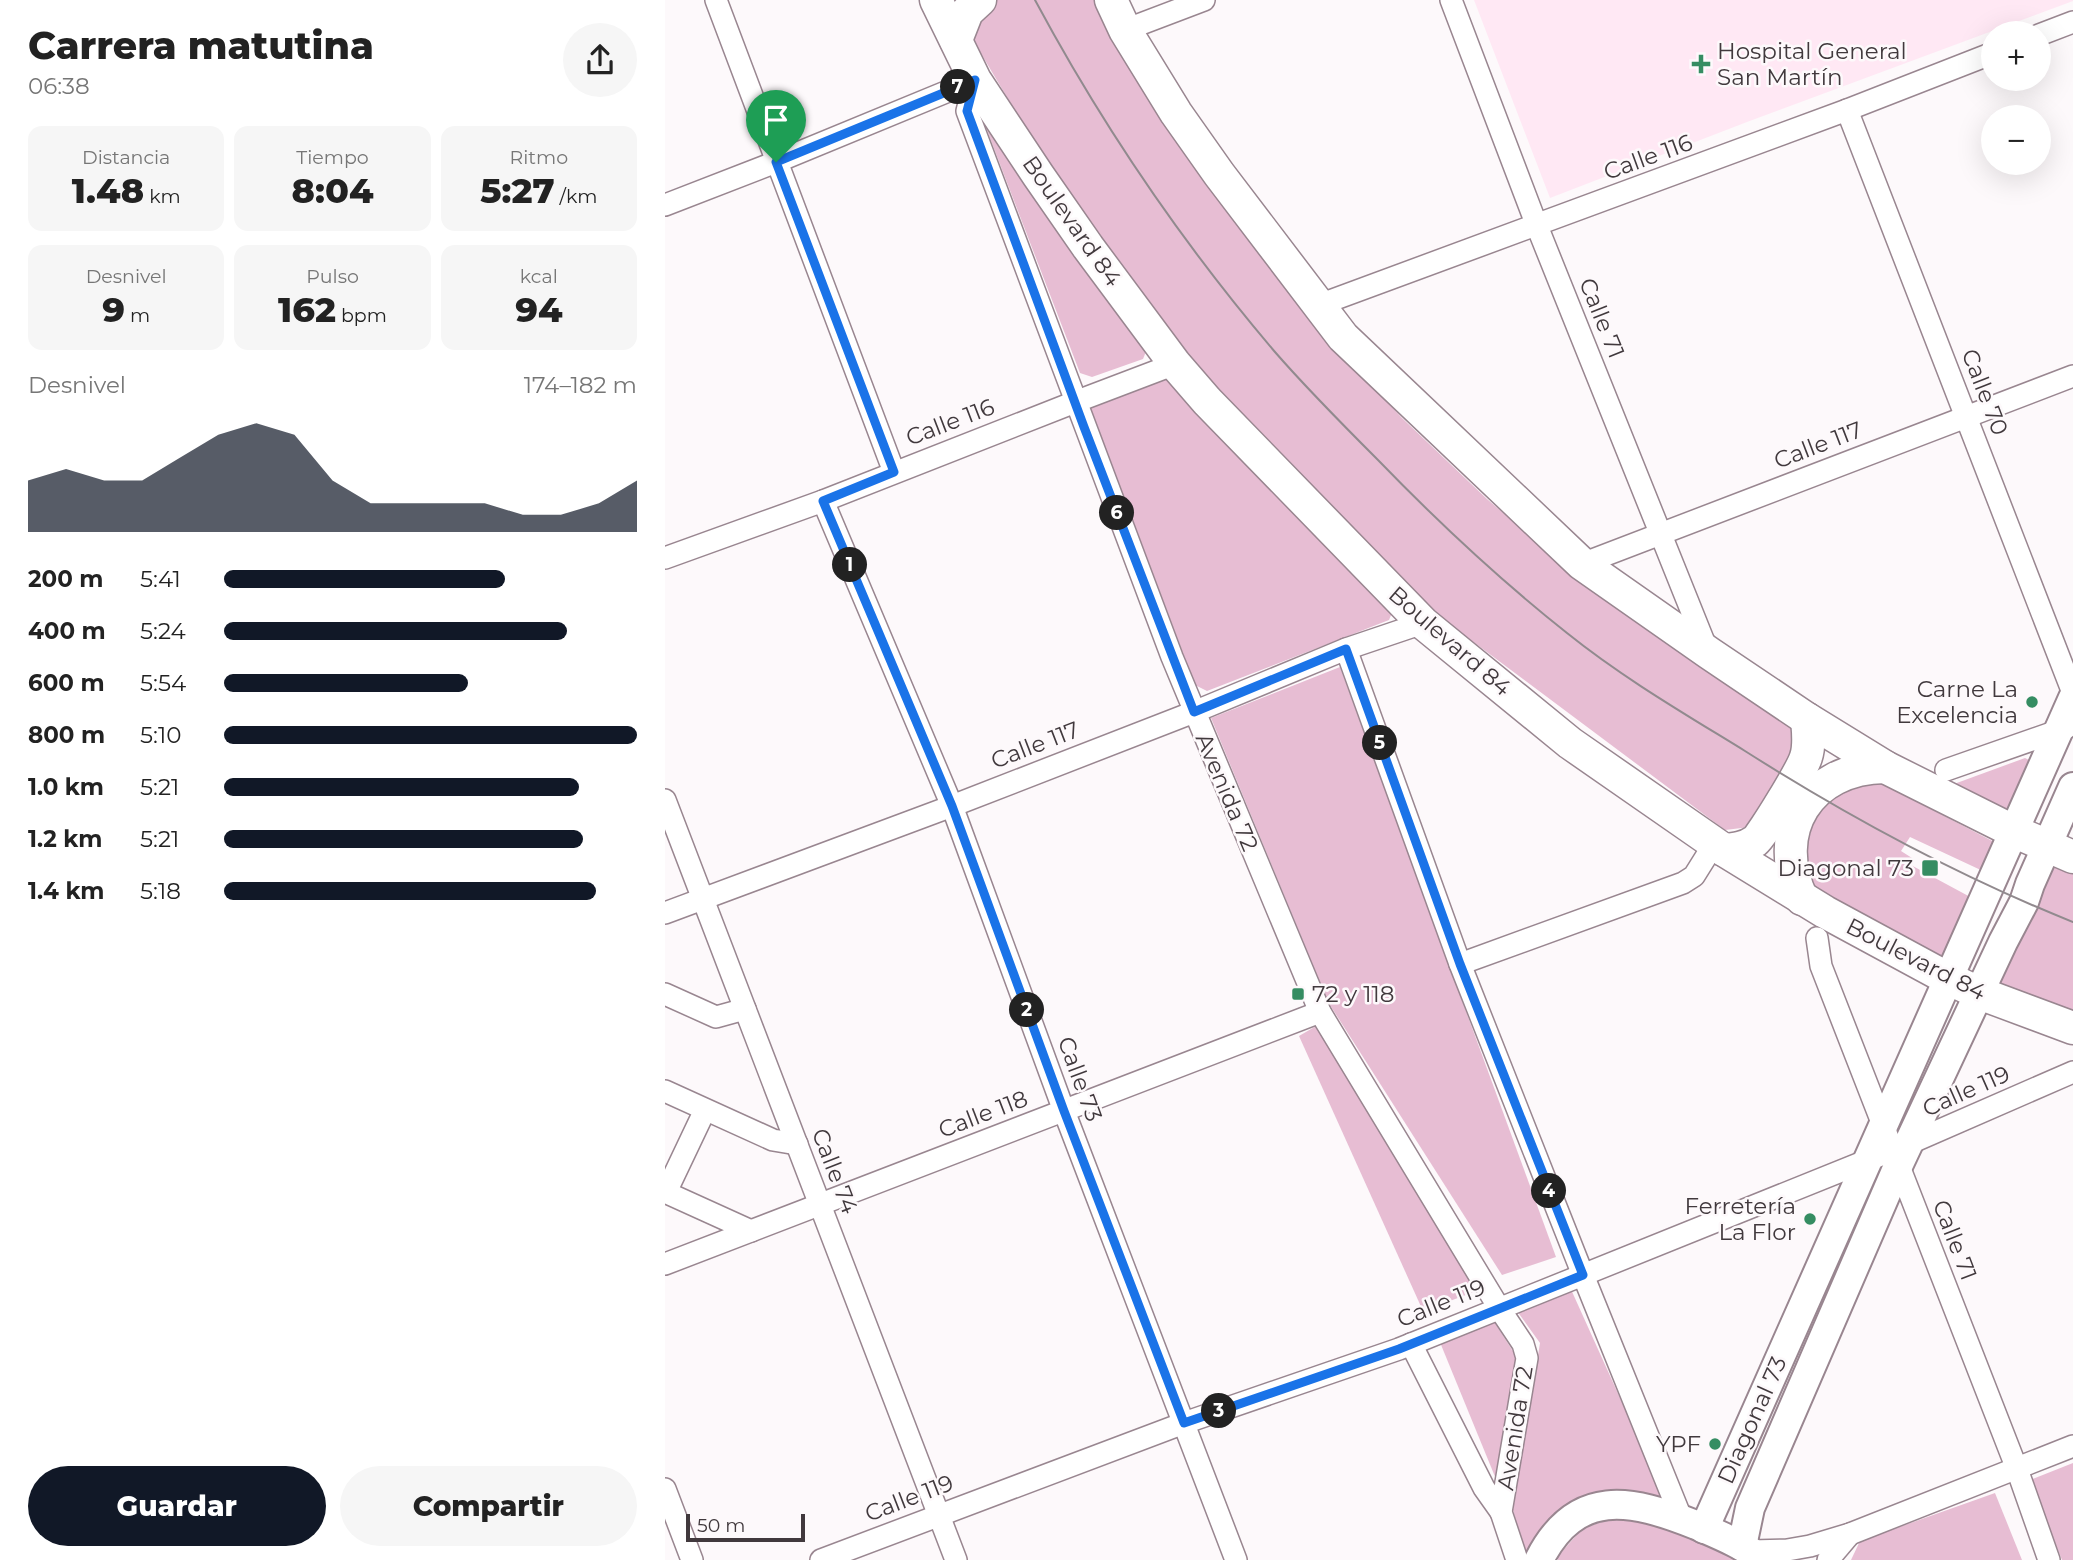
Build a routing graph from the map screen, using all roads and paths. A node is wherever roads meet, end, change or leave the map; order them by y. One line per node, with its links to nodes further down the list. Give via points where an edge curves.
1 (716, 0): 14 (street)
2 (936, 0): 10 (highway)
3 (980, 0): 10 (highway, via 967,12)
4 (1111, 0): 8 (highway)
5 (1203, 0): 8 (street)
6 (1451, 0): 16 (street, Calle 71)
7 (2073, 22): 9 (street)
8 (1125, 30): 17 (highway, via 1190,133)
9 (2051, 30)
10 (956, 40): 12 (highway)
11 (1981, 58): 13 (street, Calle 116)
12 (975, 80): 14 (street); 18 (highway, Boulevard 84, via 1088,247); 20 (street, Avenida 72, via 967,111)
13 (1847, 110): 16 (street, Calle 116); 21 (street, Calle 70)
14 (776, 162): 15 (street); 22 (street)
15 (665, 205)
16 (1537, 226): 17 (street, Calle 116); 24 (street, Calle 71)
17 (1318, 306): 26 (highway, via 1348,341)
18 (1175, 364): 20 (street, Calle 116); 27 (highway, Boulevard 84)
19 (2073, 376): 21 (street, Calle 117)
20 (1075, 402): 22 (street, Calle 116); 31 (street, Avenida 72)
21 (1966, 417): 24 (street, Calle 117); 30 (street, Calle 70)
22 (894, 472): 23 (street, Calle 116)
23 (823, 501): 25 (street, Calle 116); 38 (street, Calle 73)
24 (1660, 534): 26 (street, Calle 117); 29 (street, Calle 71)
25 (665, 558)
26 (1582, 564): 29 (highway)
27 (1423, 623): 28 (street, Calle 117); 40 (highway, Boulevard 84, via 1570,743)
28 (1346, 649): 31 (street, Calle 117); 46 (street)
29 (1709, 653): 32 (highway)
30 (2073, 695): 33 (main road, Diagonal 73)
31 (1194, 712): 38 (street, Calle 117); 51 (street, Avenida 72)
32 (1807, 719): 34 (highway); 40 (highway, via 1806,758 1773,816 1756,840 1742,848)
33 (2066, 729): 35 (street); 39 (main road, Diagonal 73)
34 (1885, 766): 39 (highway); 43 (highway, via 1836,777 1813,794 1802,810 1790,846 1792,873)
35 (1946, 770)
36 (2073, 787): 41 (main road, Diagonal 73)
37 (665, 800): 42 (street, Calle 74)
38 (952, 806): 42 (street, Calle 117); 56 (street, Calle 73)
39 (2013, 831): 41 (highway); 47 (main road, Diagonal 73)
40 (1719, 847): 43 (highway, Boulevard 84); 46 (street, via 1695,876 1683,883)
41 (2060, 852): 48 (main road, Diagonal 73, via 2024,902)
42 (703, 898): 44 (street, Calle 117); 50 (street, Calle 74)
43 (1802, 899): 47 (highway, Boulevard 84)
44 (665, 913)
45 (1817, 939): 58 (street, Calle 71, via 1821,966)
46 (1460, 964): 64 (street)
47 (1947, 978): 48 (highway, Boulevard 84); 58 (main road, Diagonal 73)
48 (1979, 993): 52 (highway, Boulevard 84); 58 (main road, Diagonal 73)
49 (665, 994): 50 (street, via 716,1017)
50 (745, 1009): 57 (street, Calle 74)
51 (1320, 1012): 56 (street, Calle 118); 65 (street, Avenida 72)
52 (2073, 1028)
53 (2073, 1072): 58 (street, Calle 119)
54 (665, 1091): 55 (street)
55 (705, 1110): 57 (street, via 773,1140); 60 (street)
56 (1064, 1111): 61 (street, Calle 118); 67 (street, Calle 73)
57 (797, 1144): 61 (street, Calle 74)
58 (1896, 1146): 59 (main road, Diagonal 73); 69 (street, Calle 71); 75 (main road, Diagonal 73, via 1750,1508)
59 (1866, 1161): 64 (street, Calle 119); 73 (main road, Diagonal 73)
60 (666, 1192): 62 (street)
61 (820, 1205): 62 (street, Calle 118); 72 (street, Calle 74)
62 (751, 1231): 63 (street, Calle 118)
63 (665, 1264)
64 (1583, 1275): 65 (street, Calle 119); 73 (street)
65 (1499, 1308): 66 (street, Calle 119); 71 (street, Avenida 72, via 1527,1358)
66 (1411, 1344): 67 (street, Calle 119); 71 (street, via 1484,1488)
67 (1184, 1423): 72 (street, Calle 119); 79 (street, Calle 73)
68 (2073, 1446): 69 (street)
69 (2017, 1469): 74 (street); 83 (street, Calle 71)
70 (665, 1489): 76 (street)
71 (1501, 1512): 80 (street, Avenida 72)
72 (939, 1514): 77 (street, Calle 119); 78 (street, Calle 74)
73 (1693, 1524): 75 (main road); 81 (main road, via 1640,1506 1598,1507 1562,1525)
74 (1850, 1534): 75 (street, via 1809,1546); 82 (street)
75 (1752, 1552)
76 (692, 1560)
77 (821, 1560)
78 (956, 1560)
79 (1236, 1560)
80 (1517, 1560)
81 (1539, 1560)
82 (1828, 1560)
83 (2049, 1560)

